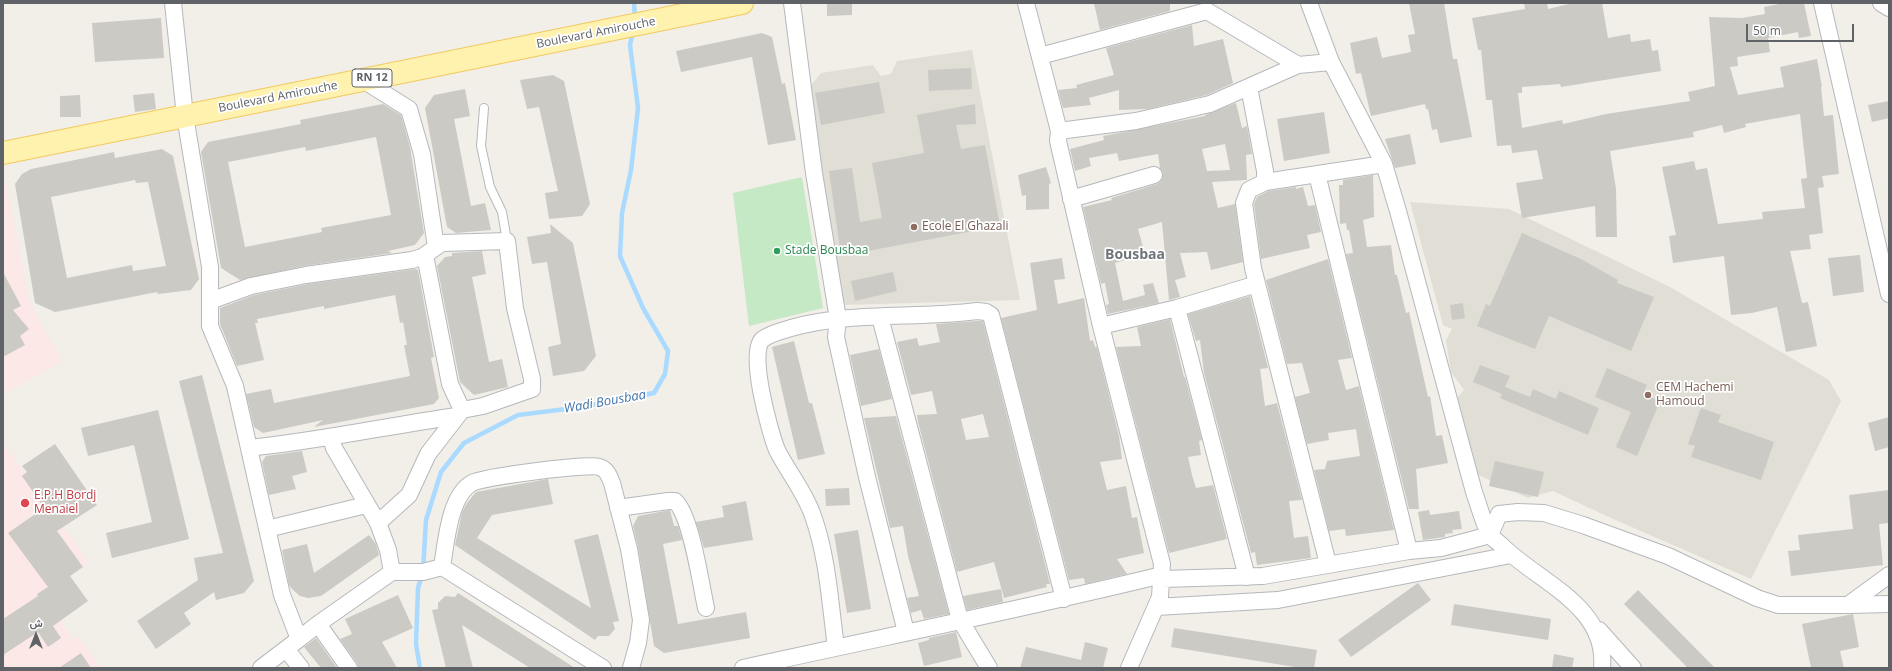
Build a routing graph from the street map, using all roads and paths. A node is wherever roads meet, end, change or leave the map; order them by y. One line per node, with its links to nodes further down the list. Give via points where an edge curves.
1 (172, 3): 15 (street)
2 (742, 3): 12 (main road, Boulevard Amirouche / RN 12)
3 (792, 3): 30 (street, via 814,173)
4 (1026, 3): 9 (street)
5 (1309, 3): 10 (street)
6 (1822, 3): 26 (street)
7 (1881, 3): 8 (street)
8 (1889, 8)
9 (1040, 56): 11 (street, via 1207,11); 16 (street)
10 (1331, 62): 11 (street); 18 (street)
11 (1298, 65): 13 (street)
12 (364, 80): 15 (main road, Boulevard Amirouche / RN 12); 24 (street, via 409,109 422,154)
13 (1249, 87): 16 (street, via 1210,104 1136,121); 21 (street)
14 (484, 108): 23 (lane, via 481,146 490,188 502,212)
15 (185, 116): 17 (main road, Boulevard Amirouche / RN 12); 27 (street, via 210,267)
16 (1059, 131): 22 (street, via 1058,141)
17 (3, 153)
18 (1384, 164): 19 (street); 39 (street, via 1474,492)
19 (1317, 174): 21 (street); 40 (street)
20 (1154, 175): 22 (street)
21 (1265, 182): 25 (street, via 1249,190 1244,203 1253,268)
22 (1071, 199): 31 (street)
23 (507, 241): 24 (street, via 442,243); 32 (street, via 514,308 532,379 532,389)
24 (430, 251): 27 (street, via 412,260 306,275 251,286); 32 (street, via 450,384)
25 (1258, 284): 28 (street); 42 (street)
26 (1889, 294)
27 (210, 301): 34 (street, via 210,326 235,386)
28 (1177, 308): 31 (street); 47 (street)
29 (880, 317): 30 (street); 48 (street, via 977,311 991,315); 54 (street)
30 (838, 319): 56 (street, via 836,337 867,477); 58 (street, via 817,321 771,334 761,340 757,350 757,366 766,414 777,449 813,516 823,555)
31 (1101, 326): 46 (street, via 1162,564)
32 (460, 413): 33 (street); 37 (street, via 428,454 409,495)
33 (331, 437): 34 (street); 35 (street, via 334,448)
34 (248, 448): 38 (street)
35 (366, 505): 37 (street); 38 (street)
36 (618, 508): 43 (street, via 608,472 593,465 472,483 460,495 449,522); 52 (street, via 668,501 679,504 686,520); 63 (street, via 629,549 641,620)
37 (378, 524): 44 (street, via 388,550)
38 (267, 530): 57 (street)
39 (1490, 534): 40 (street, via 1441,548); 41 (street); 50 (street, via 1499,514 1544,513 1617,536 1668,556 1778,606)
40 (1408, 551): 42 (street)
41 (1511, 555): 51 (street, via 1278,600); 53 (street, via 1564,593)
42 (1328, 564): 47 (street)
43 (442, 567): 44 (street, via 422,572); 62 (street)
44 (392, 572): 55 (street)
45 (1889, 575): 50 (street)
46 (1162, 577): 47 (street); 48 (street); 51 (street)
47 (1247, 577)
48 (1064, 599): 54 (street)
49 (1889, 604): 50 (street)
50 (1848, 606)
51 (1156, 607): 66 (street)
52 (706, 608)
53 (1589, 618): 67 (street, via 1600,639 1604,654); 68 (street)
54 (960, 620): 56 (street); 65 (street)
55 (318, 624): 57 (street); 61 (street)
56 (906, 632): 58 (street)
57 (292, 644): 59 (street); 60 (street)
58 (836, 647): 64 (street)
59 (261, 668)
60 (301, 668)
61 (349, 668)
62 (603, 668)
63 (632, 668)
64 (743, 668)
65 (990, 668)
66 (1129, 668)
67 (1602, 668)
68 (1634, 668)

